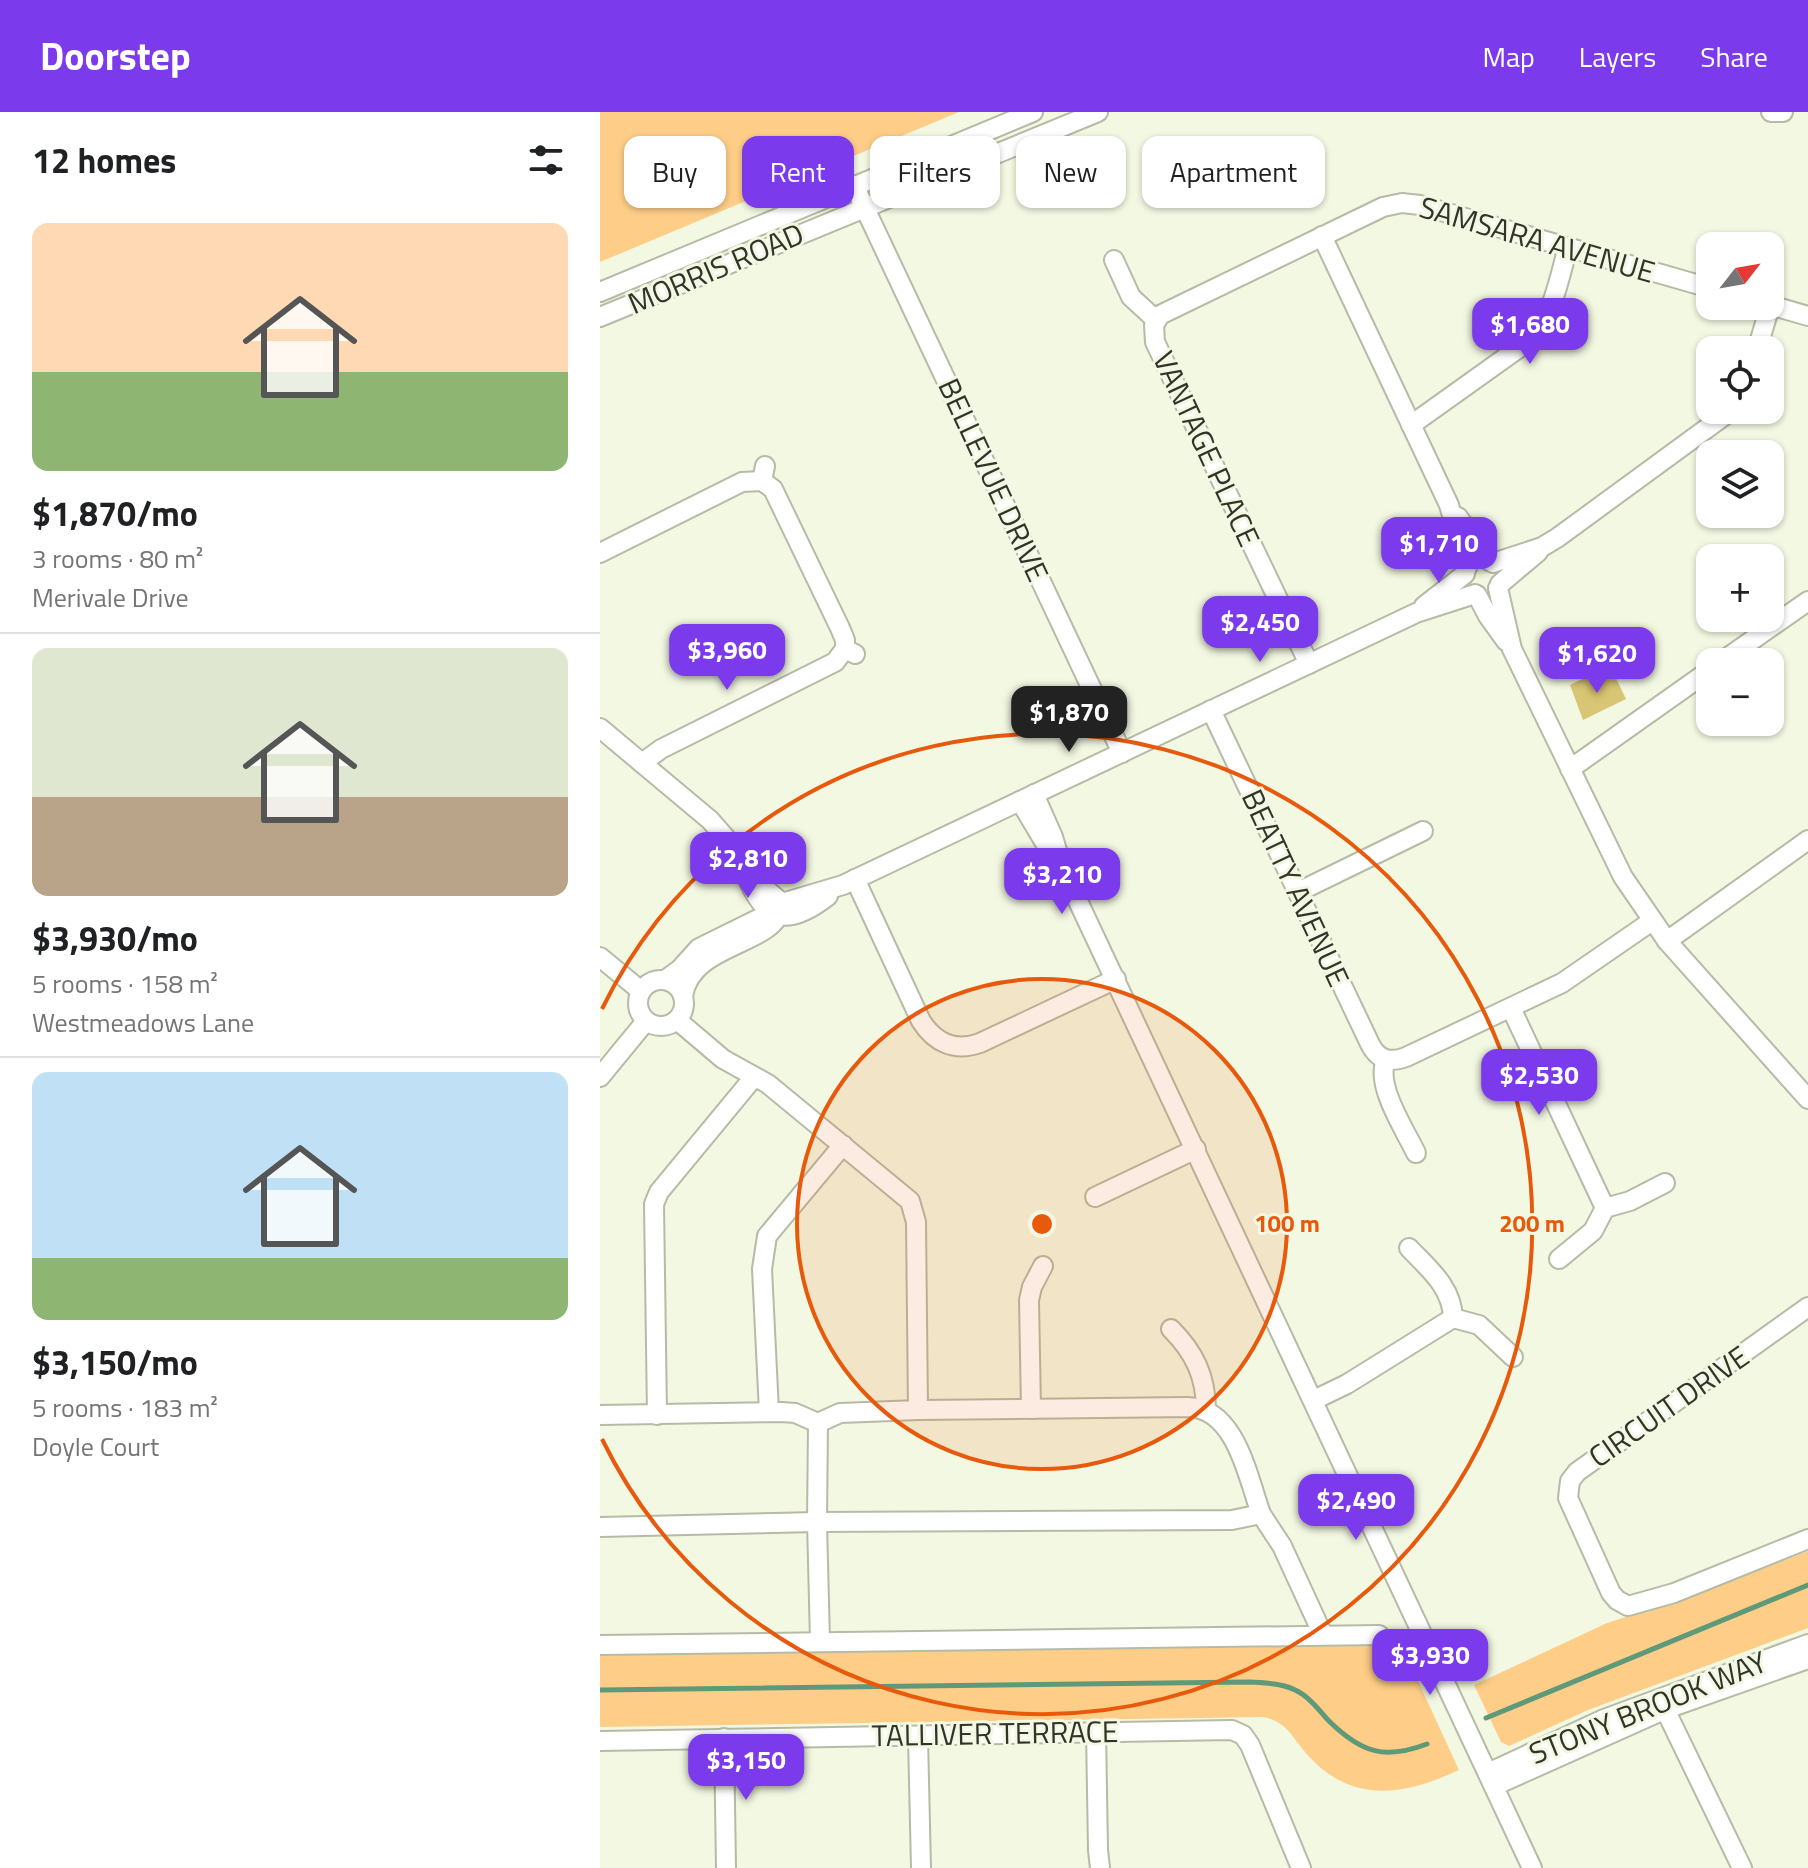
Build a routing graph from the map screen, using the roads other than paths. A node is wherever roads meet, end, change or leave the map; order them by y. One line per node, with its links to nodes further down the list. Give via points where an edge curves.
1 (1033, 112): 5 (street, MORRIS ROAD)
2 (1098, 112): 7 (street, MORRIS ROAD)
3 (1771, 112): 4 (street)
4 (1783, 112)
5 (854, 185): 7 (street, BELLEVUE DRIVE)
6 (799, 208): 12 (street, MORRIS ROAD)
7 (864, 208): 15 (street, MORRIS ROAD); 34 (street, BELLEVUE DRIVE)
8 (1322, 236): 9 (street, SAMSARA AVENUE, via 1383,207 1410,203); 16 (street, VANTAGE PLACE); 18 (street)
9 (1568, 247): 11 (street, SAMSARA AVENUE); 18 (street, via 1540,330)
10 (1114, 260): 16 (street, VANTAGE PLACE, via 1131,297)
11 (1696, 284)
12 (600, 292)
13 (1784, 309): 14 (street)
14 (1808, 316)
15 (600, 317)
16 (1156, 320): 30 (street, VANTAGE PLACE, via 1155,342)
17 (1713, 424): 20 (street)
18 (1411, 425): 19 (street)
19 (1449, 505): 22 (street); 23 (street)
20 (1542, 547): 22 (street); 24 (street)
21 (600, 553): 35 (street, via 764,473 850,652)
22 (1491, 562): 23 (street, via 1477,561); 24 (street, via 1500,572)
23 (1466, 571): 25 (street, via 1466,585); 27 (street)
24 (1499, 586): 25 (street, via 1489,595); 29 (street)
25 (1476, 595): 27 (street); 29 (street)
26 (1808, 601): 28 (street)
27 (1416, 613): 30 (street)
28 (1741, 648)
29 (1512, 649): 36 (street)
30 (1309, 664): 32 (street)
31 (1696, 680): 36 (street)
32 (1211, 710): 34 (street); 41 (street, BEATTY AVENUE)
33 (600, 728): 35 (street)
34 (1122, 753): 37 (street)
35 (642, 763): 42 (street, via 710,820 771,895)
36 (1570, 769): 43 (street, via 1623,877)
37 (1027, 797): 40 (street); 47 (street)
38 (1423, 831): 41 (street)
39 (1808, 840): 44 (street)
40 (855, 879): 42 (street); 47 (street, via 921,1021 947,1045 977,1045)
41 (1298, 892): 54 (street, BEATTY AVENUE, via 1373,1051)
42 (777, 911): 45 (street, via 769,927)
43 (1652, 921): 44 (street); 51 (street, via 1562,983)
44 (1667, 941): 57 (street)
45 (704, 953): 48 (street); 50 (street)
46 (600, 957): 49 (street)
47 (1116, 979): 60 (street)
48 (665, 980): 49 (street, via 651,982); 50 (street)
49 (641, 991): 53 (street, via 638,1007)
50 (683, 996): 52 (street)
51 (1511, 1008): 54 (street, via 1406,1057); 64 (street)
52 (677, 1020): 53 (street, via 662,1026); 56 (street)
53 (646, 1021): 55 (street)
54 (1386, 1060): 61 (street, via 1381,1071 1384,1086)
55 (600, 1077)
56 (754, 1077): 59 (street); 78 (street, via 654,1204)
57 (1802, 1079): 58 (street)
58 (1808, 1099)
59 (843, 1145): 74 (street, via 903,1195 915,1213); 76 (street, via 764,1243)
60 (1196, 1149): 63 (street); 72 (street)
61 (1416, 1153)
62 (1665, 1183): 64 (street)
63 (1095, 1197)
64 (1605, 1208): 66 (street, via 1593,1231)
65 (1409, 1248): 69 (street, via 1447,1291)
66 (1559, 1259)
67 (1043, 1266): 73 (street, via 1029,1300)
68 (1808, 1307): 83 (street, CIRCUIT DRIVE, via 1577,1472 1568,1489 1611,1593 1628,1606)
69 (1453, 1318): 71 (street, via 1479,1325); 72 (street)
70 (1171, 1329): 75 (street, via 1201,1370)
71 (1513, 1357)
72 (1314, 1400): 95 (street)
73 (1031, 1409): 74 (street); 75 (street)
74 (918, 1410): 79 (street, via 840,1413)
75 (1206, 1410): 80 (street, via 1230,1434)
76 (769, 1412): 78 (street); 79 (street, via 795,1413)
77 (600, 1415): 78 (street)
78 (657, 1415)
79 (818, 1423): 81 (street)
80 (1261, 1514): 81 (street, via 1232,1520); 84 (street, via 1282,1546)
81 (817, 1522): 82 (street); 86 (street)
82 (600, 1527)
83 (1808, 1539)
84 (1323, 1635): 85 (street); 86 (street)
85 (1379, 1635)
86 (820, 1641): 88 (street)
87 (1808, 1644): 90 (street, STONY BROOK WAY)
88 (600, 1645)
89 (1808, 1659): 90 (street, STONY BROOK WAY)
90 (1663, 1704): 95 (street, STONY BROOK WAY, via 1604,1719); 101 (street)
91 (1096, 1731): 92 (street, TALLIVER TERRACE); 98 (street); 99 (street, TALLIVER TERRACE, via 1225,1730 1243,1735)
92 (918, 1737): 93 (street, TALLIVER TERRACE); 97 (street)
93 (724, 1738): 94 (street, TALLIVER TERRACE); 96 (street)
94 (600, 1741)
95 (1491, 1780): 100 (street)
96 (726, 1868)
97 (921, 1868)
98 (1100, 1868)
99 (1301, 1868)
100 (1532, 1868)
101 (1742, 1868)

